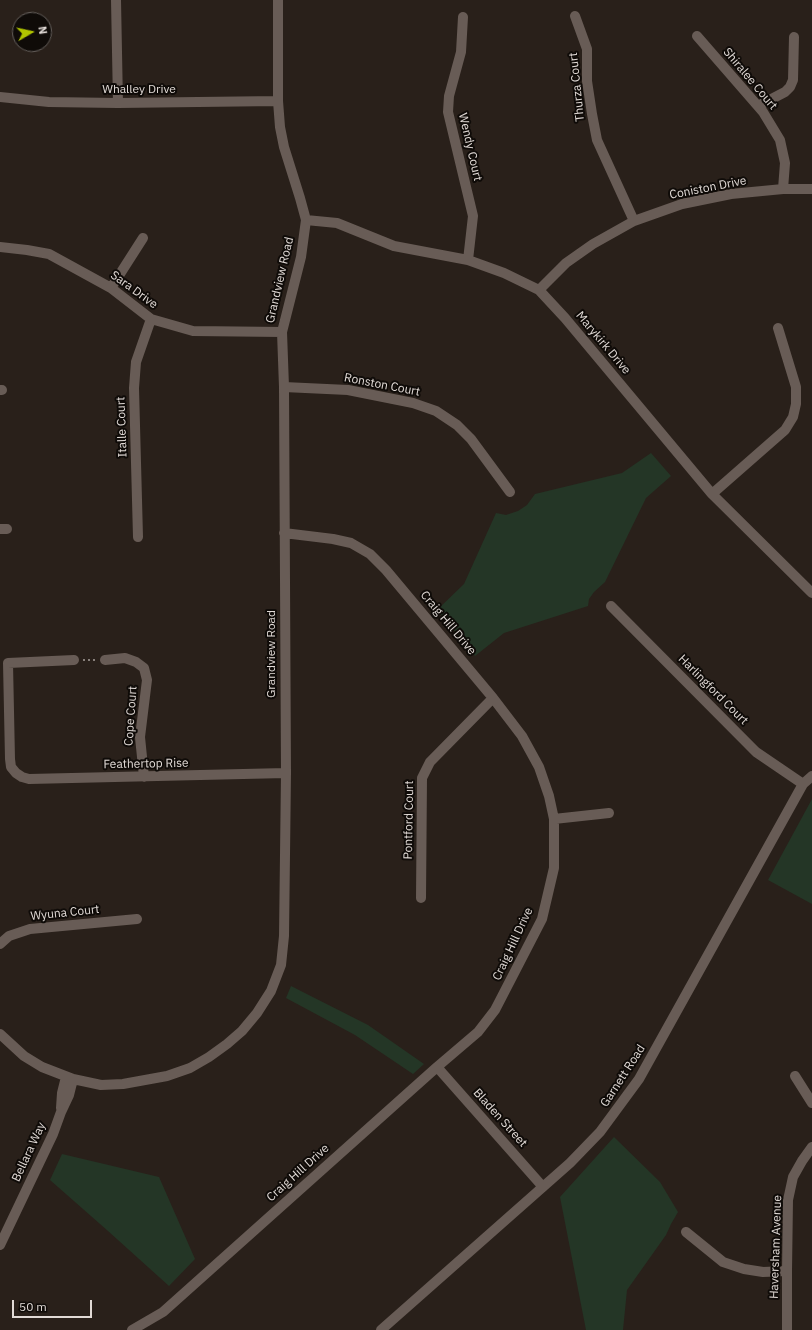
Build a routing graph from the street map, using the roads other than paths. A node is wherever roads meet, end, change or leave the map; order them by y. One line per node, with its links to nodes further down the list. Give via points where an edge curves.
1 (116, 0): 9 (street)
2 (278, 0): 8 (street, Grandview Road)
3 (576, 16): 14 (street, Thurza Court, via 587,49 587,80 597,140)
4 (463, 17): 17 (street, Wendy Court, via 461,52 449,96 448,112 473,216)
5 (697, 36): 10 (street, Shiralee Court)
6 (794, 37): 10 (street, via 793,80 790,87)
7 (0, 97): 9 (street, Whalley Drive, via 49,102)
8 (278, 101): 9 (street, Whalley Drive); 13 (street, Grandview Road, via 284,147)
9 (118, 103)
10 (758, 106): 11 (street, Shiralee Court, via 780,140 785,163)
11 (783, 189): 12 (street, Coniston Drive); 14 (street, Coniston Drive, via 731,194 682,204)
12 (812, 189)
13 (306, 220): 17 (street, Marykirk Drive, via 337,223 394,246); 22 (street, Grandview Road, via 301,256)
14 (634, 221): 19 (street, Coniston Drive, via 566,263)
15 (142, 238): 18 (street)
16 (0, 247): 18 (street, Sara Drive, via 49,254)
17 (468, 260): 19 (street, Marykirk Drive, via 504,273)
18 (111, 288): 20 (street, Sara Drive)
19 (539, 290): 25 (street, Marykirk Drive)
20 (151, 319): 22 (street, Sara Drive, via 193,331); 27 (street, Italle Court, via 136,362 134,388)
21 (778, 328): 25 (street, via 796,387 796,404 792,417 785,430)
22 (282, 332): 23 (street, Grandview Road)
23 (284, 387): 24 (street, Ronston Court, via 348,390 413,403 436,411 457,425 471,439); 26 (street, Grandview Road)
24 (510, 492)
25 (712, 494): 28 (street, Marykirk Drive)
26 (284, 533): 32 (street, Craig Hill Drive, via 351,543 370,554); 33 (street, Grandview Road)
27 (138, 537)
28 (812, 593)
29 (611, 606): 36 (street, Harlingford Court, via 756,752)
30 (74, 660): 35 (street, Feathertop Rise, via 8,663 11,767 16,773 29,779)
31 (105, 660): 35 (street, Cope Court, via 125,658 144,668 147,680 140,737)
32 (493, 698): 38 (street, Craig Hill Drive, via 522,736 539,767); 39 (street, Pontford Court, via 430,762 422,778)
33 (286, 773): 35 (street, Feathertop Rise); 45 (street, Grandview Road, via 284,936 281,965 271,991 257,1013 242,1031 209,1057 190,1068 167,1076 101,1085)
34 (812, 776): 36 (street, Garnett Road)
35 (144, 777)
36 (803, 784): 48 (street, Garnett Road, via 639,1079 600,1132 570,1164)
37 (609, 813): 38 (street)
38 (554, 819): 43 (street, Craig Hill Drive, via 554,868 542,919 495,1010 478,1032)
39 (421, 898)
40 (137, 919): 41 (street, Wyuna Court, via 30,929 9,936)
41 (0, 944)
42 (0, 1034): 45 (street, Grandview Road, via 24,1056 42,1067)
43 (437, 1067): 48 (street, Bladen Street); 52 (street, Craig Hill Drive, via 163,1312)
44 (795, 1076): 46 (street)
45 (70, 1078): 50 (street, Bellara Way, via 69,1095 60,1112 54,1134)
46 (812, 1103)
47 (812, 1148): 51 (street, Haversham Avenue, via 793,1176 788,1200)
48 (543, 1187): 53 (street, Garnett Road)
49 (686, 1232): 51 (street, via 723,1262 763,1272)
50 (0, 1245)
51 (786, 1271): 54 (street, Haversham Avenue)
52 (132, 1330)
53 (382, 1330)
54 (787, 1330)

